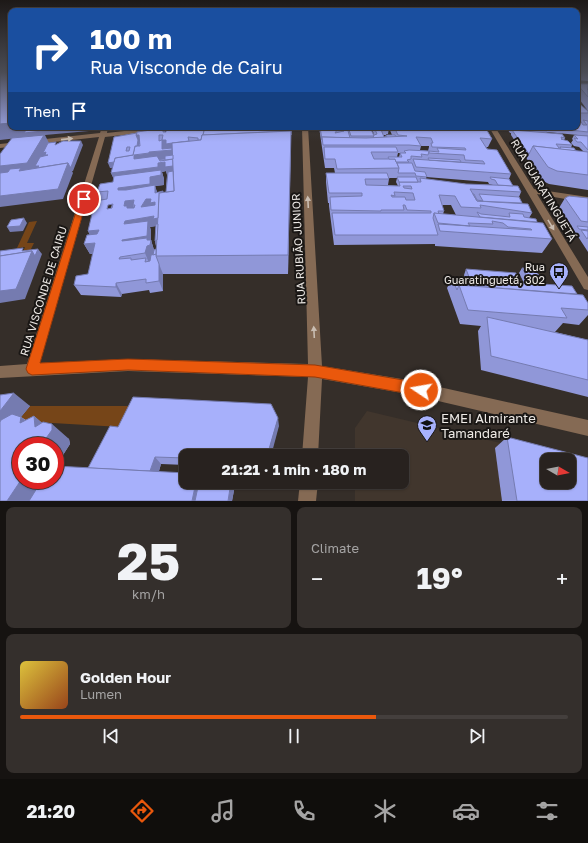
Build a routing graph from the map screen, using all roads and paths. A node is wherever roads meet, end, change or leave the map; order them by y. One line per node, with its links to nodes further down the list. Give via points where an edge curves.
1 (122, 130): 4 (street)
2 (305, 130): 10 (street, RUA RUBIÃO JUNIOR, one-way to 2)
3 (494, 130): 6 (street, RUA GUARATINGUETÁ)
4 (104, 131): 5 (street, one-way to 4); 9 (street, RUA VISCONDE DE CAIRU)
5 (0, 146)
6 (531, 191): 7 (street); 8 (street, RUA GUARATINGUETÁ, one-way to 8)
7 (588, 200)
8 (588, 286)
9 (32, 369): 10 (street, via 128,365); 11 (street)
10 (315, 371): 12 (street, via 408,387); 13 (street, RUA RUBIÃO JUNIOR)
11 (0, 372)
12 (588, 428)
13 (310, 449)
14 (308, 489): 15 (street)
15 (307, 501)

